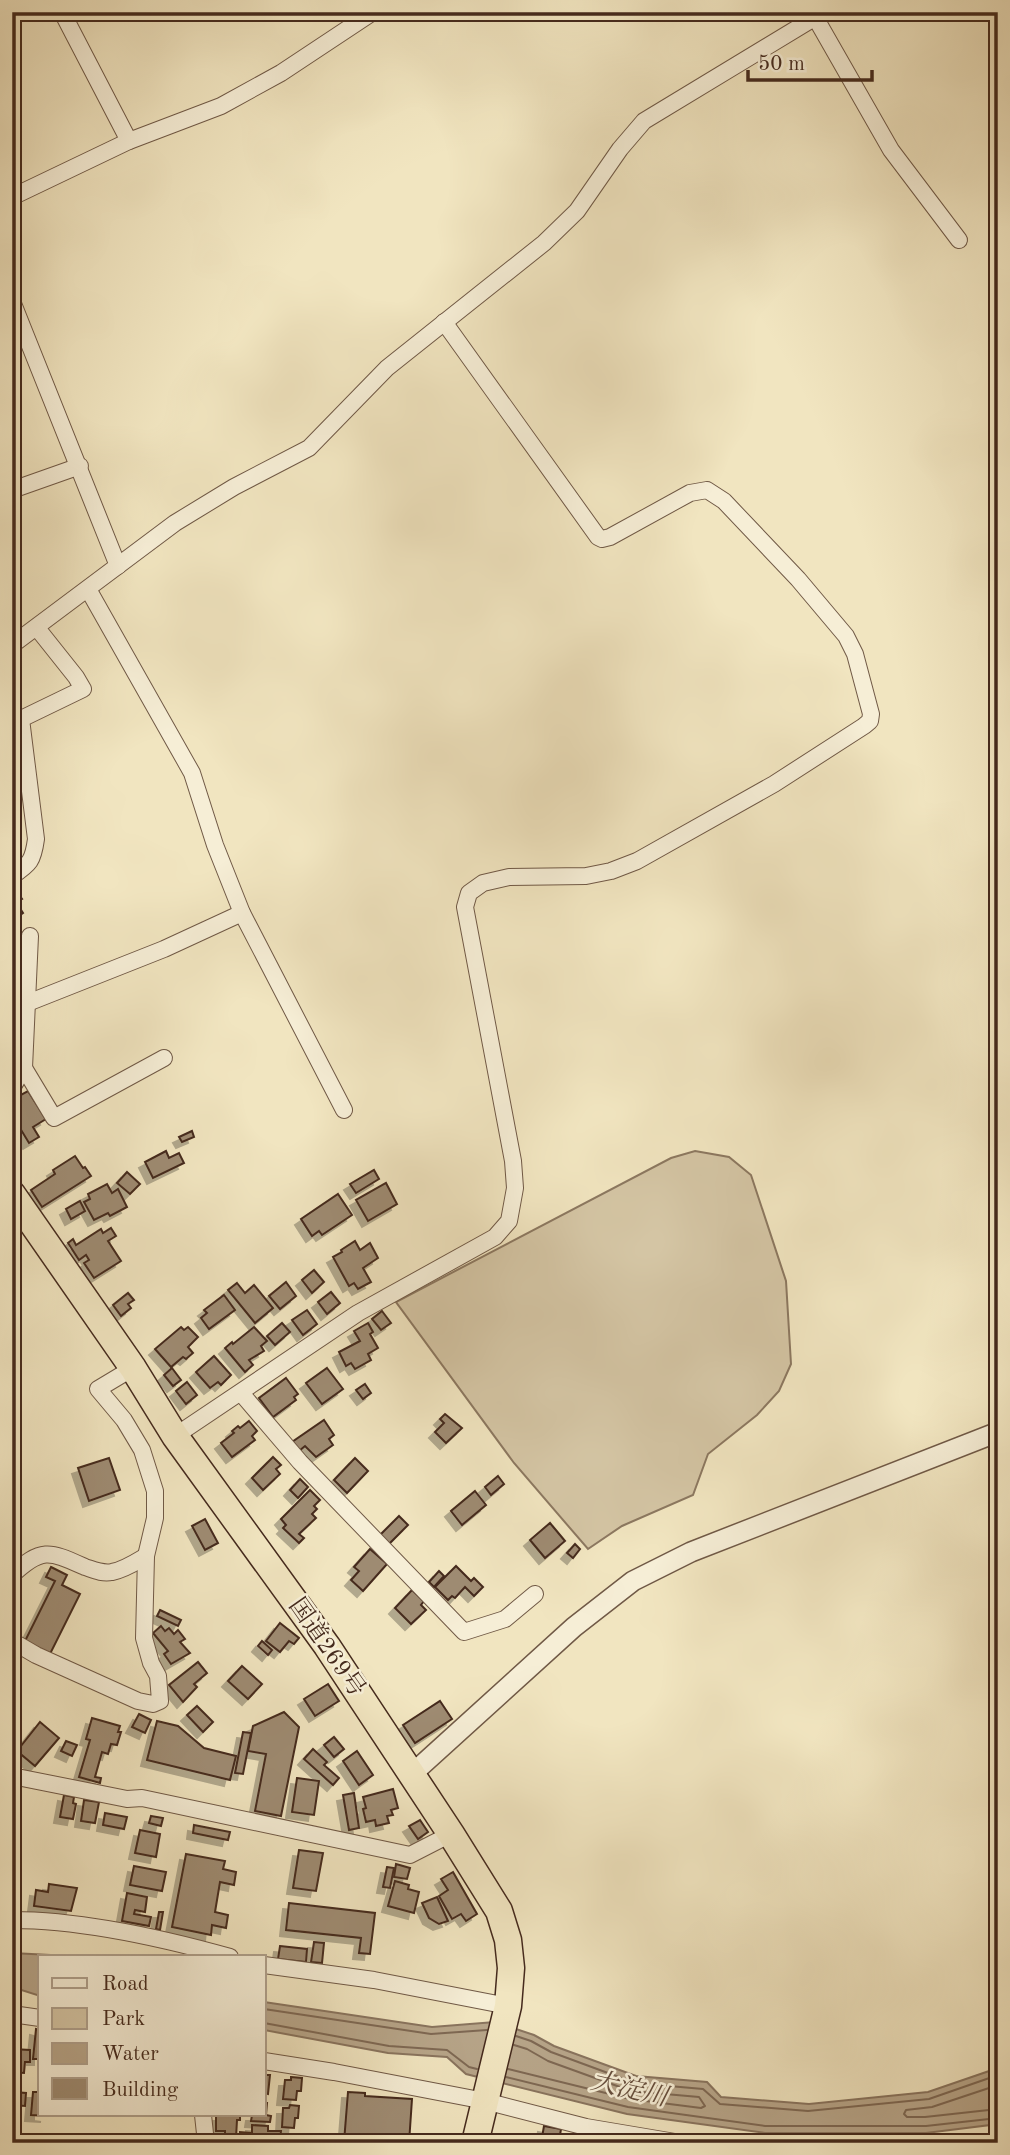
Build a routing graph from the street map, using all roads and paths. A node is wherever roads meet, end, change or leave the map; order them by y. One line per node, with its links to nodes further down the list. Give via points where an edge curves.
1 (62, 12): 4 (street)
2 (373, 12): 4 (street, via 221,106)
3 (820, 15): 6 (street, via 891,150); 8 (street, via 645,121 577,211)
4 (130, 141): 5 (street)
5 (12, 197)
6 (959, 240)
7 (12, 301): 9 (street)
8 (444, 322): 11 (street, via 387,368 309,448 175,523); 25 (street, via 602,540 690,494 707,490 724,500 846,636 872,714 864,726 774,784 637,861 586,876 509,877 483,883 469,893 465,907 513,1161 515,1188 509,1221 495,1237 358,1313)
9 (80, 466): 10 (street); 11 (street)
10 (12, 490)
11 (118, 566): 12 (street)
12 (88, 589): 13 (street); 16 (street, via 192,773)
13 (37, 628): 14 (street); 15 (street, via 83,689 22,719 36,839 34,858)
14 (12, 645)
15 (12, 876)
16 (242, 913): 18 (street); 22 (street)
17 (30, 936): 18 (street)
18 (25, 1004): 20 (street)
19 (164, 1058): 20 (street, via 54,1118)
20 (24, 1068): 21 (street)
21 (12, 1088)
22 (344, 1110)
23 (12, 1194): 24 (highway, 国道269号)
24 (133, 1368): 27 (highway, 国道269号); 28 (street, via 98,1389 142,1450 155,1491 155,1518)
25 (241, 1392): 27 (street); 30 (street, via 300,1462 464,1632 505,1619)
26 (998, 1432): 32 (street, via 691,1552 633,1581 574,1627)
27 (175, 1437): 32 (highway, 国道269号, via 327,1646)
28 (146, 1556): 29 (street, via 110,1573 45,1553); 31 (street, via 144,1638 158,1676 160,1701 138,1701)
29 (12, 1575)
30 (534, 1594)
31 (12, 1641)
32 (412, 1774): 34 (highway, 国道269号)
33 (12, 1776): 34 (street, via 410,1854)
34 (451, 1834): 38 (highway, 国道269号, via 499,1911 511,1968)
35 (12, 1920): 36 (street, via 54,1920)
36 (222, 1955)
37 (266, 1965): 38 (street, via 374,1980)
38 (508, 2010): 42 (highway, 国道269号)
39 (12, 2014): 40 (street)
40 (38, 2018)
41 (266, 2061): 42 (street)
42 (486, 2096): 44 (street, via 586,2127); 46 (highway, 国道269号)
43 (202, 2116): 45 (street)
44 (652, 2141): 47 (street)
45 (206, 2143)
46 (475, 2143)
47 (681, 2143)

